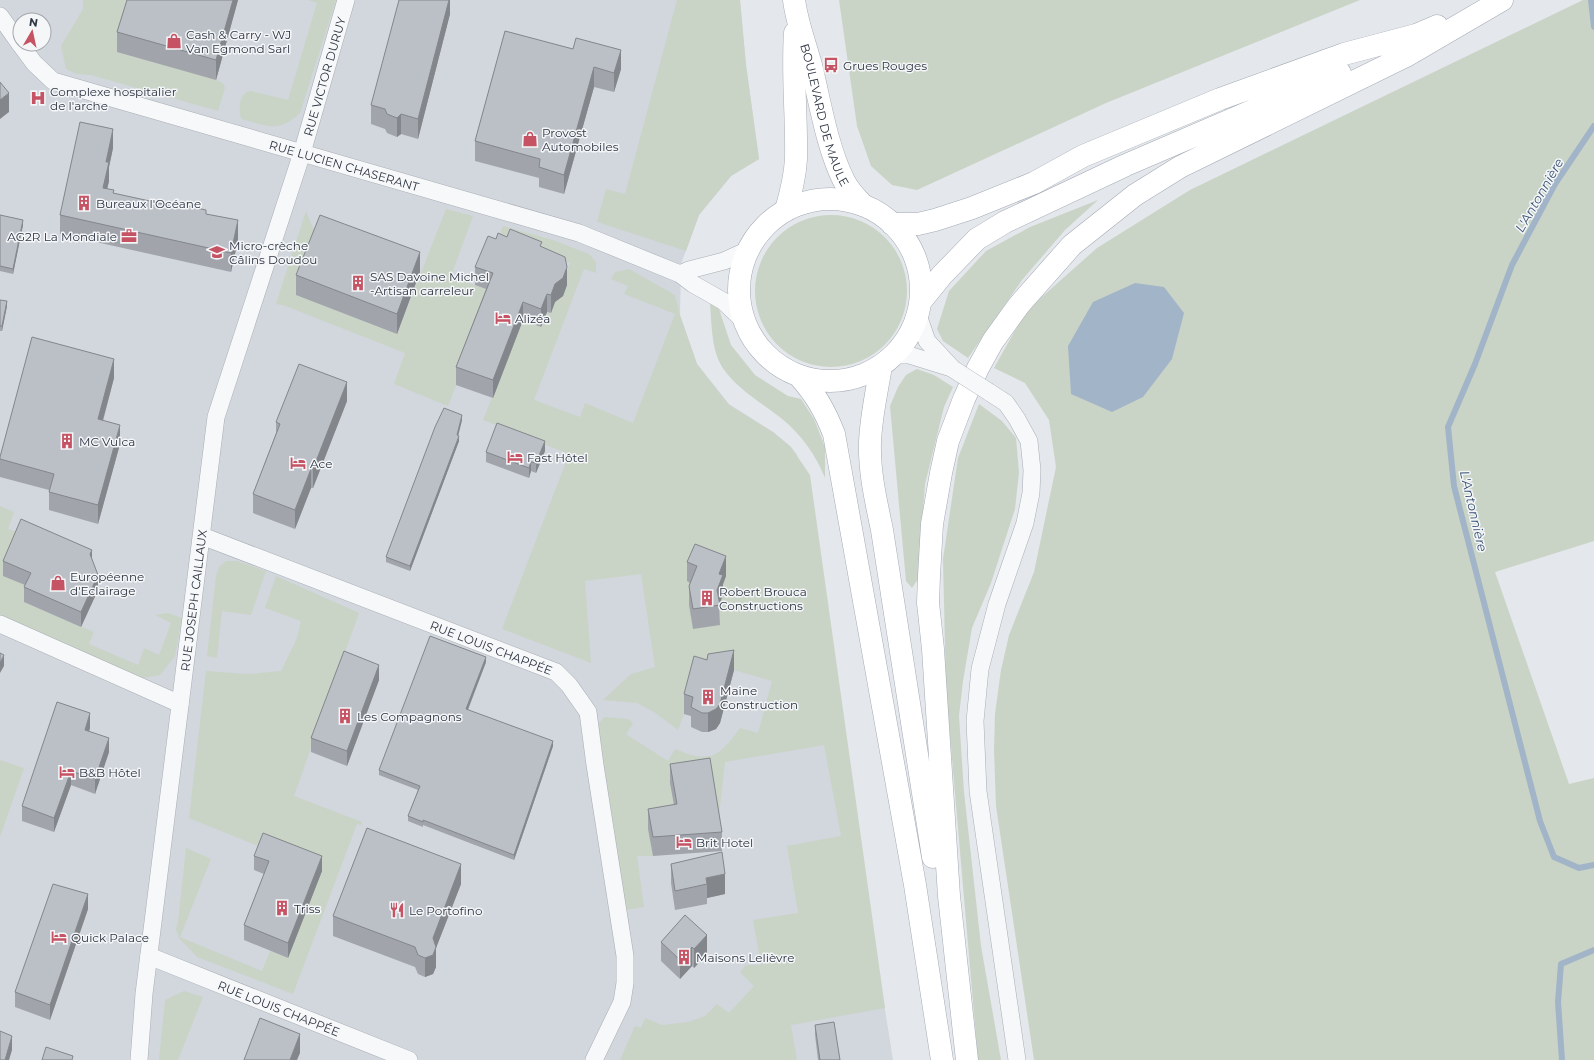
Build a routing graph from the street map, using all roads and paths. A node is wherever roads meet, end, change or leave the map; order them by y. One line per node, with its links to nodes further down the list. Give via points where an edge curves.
1 (346, 0): 8 (street, RUE VICTOR DURUY)
2 (1500, 0): 6 (main road); 27 (main road, via 1406,56 1187,164 1135,195 1072,245 1020,305 993,341 978,368 947,447 932,524 928,603 949,896)
3 (795, 10): 9 (main road, BOULEVARD DE MAULE, via 833,153 844,181); 10 (main road, BOULEVARD DE MAULE, via 796,159)
4 (0, 16): 5 (street, RUE LUCIEN CHASERANT)
5 (12, 33)
6 (1416, 35): 11 (main road, via 1344,54 1220,99 1083,156 1034,183 972,208 918,224); 14 (main road, via 1380,56 1126,165 1005,222 977,239 942,275)
7 (26, 52): 8 (street, RUE LUCIEN CHASERANT, via 53,81)
8 (302, 153): 13 (street, RUE LUCIEN CHASERANT, via 579,233); 19 (street, RUE JOSEPH CAILLAUX, via 216,417)
9 (863, 205): 10 (main road, via 841,200 818,200); 11 (main road)
10 (786, 210): 12 (main road, via 764,227)
11 (892, 224): 14 (main road, via 906,240 916,259 921,280)
12 (748, 250): 13 (street, via 724,261); 15 (main road, via 741,267 738,285)
13 (680, 274): 15 (street, RUE LUCIEN CHASERANT, via 723,301)
14 (919, 308): 16 (main road, via 906,341); 17 (street, via 927,341)
15 (744, 321): 18 (main road, via 756,345 768,358)
16 (888, 360): 17 (street, via 909,355); 18 (main road, via 862,376 841,381 820,381); 27 (main road, via 874,404 870,443 872,483)
17 (953, 369): 28 (street, bridge, via 1006,403 1029,441 1032,470 1031,493 1025,523 997,604 980,669 975,721 978,791)
18 (799, 376): 26 (main road, via 818,399 834,434 915,885)
19 (202, 536): 21 (street, RUE JOSEPH CAILLAUX); 25 (street, RUE LOUIS CHAPPÉE, via 556,672 569,685 588,712 625,956 622,1002)
20 (0, 624): 21 (street)
21 (180, 704): 22 (street, RUE JOSEPH CAILLAUX)
22 (149, 956): 23 (street, RUE JOSEPH CAILLAUX); 24 (street, RUE LOUIS CHAPPÉE)
23 (139, 1060)
24 (409, 1060)
25 (594, 1060)
26 (942, 1060)
27 (966, 1060)
28 (1017, 1060)

